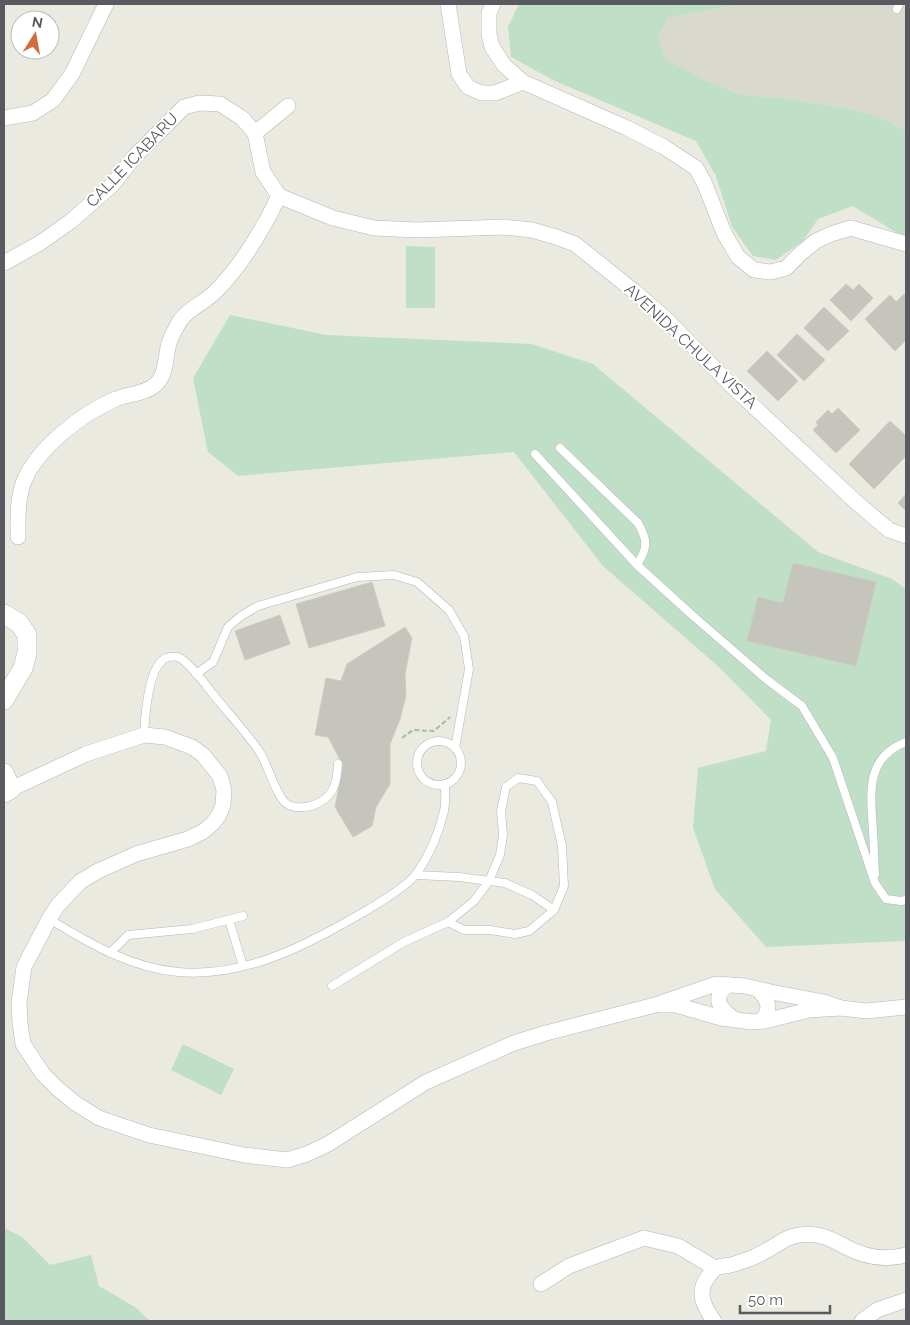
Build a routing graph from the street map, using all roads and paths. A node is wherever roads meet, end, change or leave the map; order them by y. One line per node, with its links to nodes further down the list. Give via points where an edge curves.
1 (106, 4): 6 (street, via 72,74 53,100 32,112)
2 (448, 4): 4 (street, via 459,74 468,87 481,93 495,93)
3 (493, 4): 4 (street, via 489,34 492,47)
4 (523, 82): 9 (street, via 627,128 696,168 724,233 738,257 754,270 771,272 786,268 816,241 851,228)
5 (288, 106): 7 (street)
6 (4, 118)
7 (255, 133): 8 (street, via 263,172); 10 (street, CALLE ICABARU, via 242,118 220,104 199,102 184,106 135,156 112,186 71,220)
8 (279, 196): 13 (street, AVENIDA CHULA VISTA, via 333,218 374,228 514,228 532,230 574,244 668,320 735,389 856,502 890,530); 14 (street, via 265,224 233,271 216,292 178,323 164,372 155,386 117,398 78,419 36,460 24,481 18,505)
9 (906, 244)
10 (4, 264)
11 (560, 448): 15 (lane, via 638,523 646,548)
12 (535, 454): 15 (lane)
13 (905, 535)
14 (18, 537)
15 (637, 564): 29 (lane, via 692,615 802,706 833,758)
16 (4, 614): 18 (street, via 19,623 27,635 27,653 23,668)
17 (196, 674): 19 (lane, via 213,662 228,627 258,606 357,577 394,575 417,582 449,610 464,636 469,669); 20 (lane, via 180,658 173,656 156,667); 24 (lane, via 259,751 287,804 300,808 328,798 336,784)
18 (4, 700)
19 (463, 705): 21 (path, via 434,731 413,730); 23 (lane)
20 (144, 736): 26 (street); 33 (street, via 178,740 203,755 220,776 224,790 219,815 204,831 188,839 136,854 81,881)
21 (402, 738)
22 (906, 742): 29 (lane, via 882,758 875,772 870,795)
23 (455, 748): 25 (lane, via 459,755 458,774); 25 (lane, via 446,742 432,742 424,746 417,758 417,769 423,778 429,783)
24 (338, 764)
25 (445, 784): 27 (lane, via 444,809 436,837)
26 (6, 785)
27 (416, 875): 28 (lane); 37 (lane, via 384,900 344,924 272,958)
28 (489, 881): 31 (lane, via 505,883 532,895); 31 (lane, via 500,856 506,787 518,778 537,781 552,802 562,846 564,886); 35 (lane, via 474,901)
29 (875, 883): 30 (lane, via 886,899)
30 (906, 900)
31 (554, 910): 35 (lane, via 529,931 515,934 464,930)
32 (243, 916): 34 (lane)
33 (49, 919): 36 (lane); 41 (street, via 24,967 19,1004 23,1044 43,1074 75,1103 106,1122 149,1135 244,1155 287,1160 307,1154 426,1082 514,1043)
34 (229, 920): 36 (lane, via 192,929 128,935); 37 (lane)
35 (448, 922): 39 (lane, via 404,942)
36 (110, 954): 37 (lane, via 140,965 176,972 206,973)
37 (243, 966)
38 (728, 985): 40 (street); 41 (street, via 716,984); 44 (street, via 718,1001)
39 (332, 986)
40 (757, 989): 43 (street); 45 (street, via 769,1005)
41 (655, 1004): 44 (street, via 676,1005)
42 (906, 1007): 43 (street, via 866,1011)
43 (840, 1008): 45 (street, via 809,1010)
44 (736, 1021): 45 (street)
45 (761, 1021)
46 (906, 1255): 47 (street, via 880,1259 815,1234 800,1235 785,1238 745,1261)
47 (715, 1268): 48 (street, via 678,1246 644,1238 569,1266); 50 (street, via 701,1293 704,1307)
48 (541, 1284)
49 (906, 1300): 51 (street, via 877,1310)
50 (714, 1321)
51 (862, 1321)

